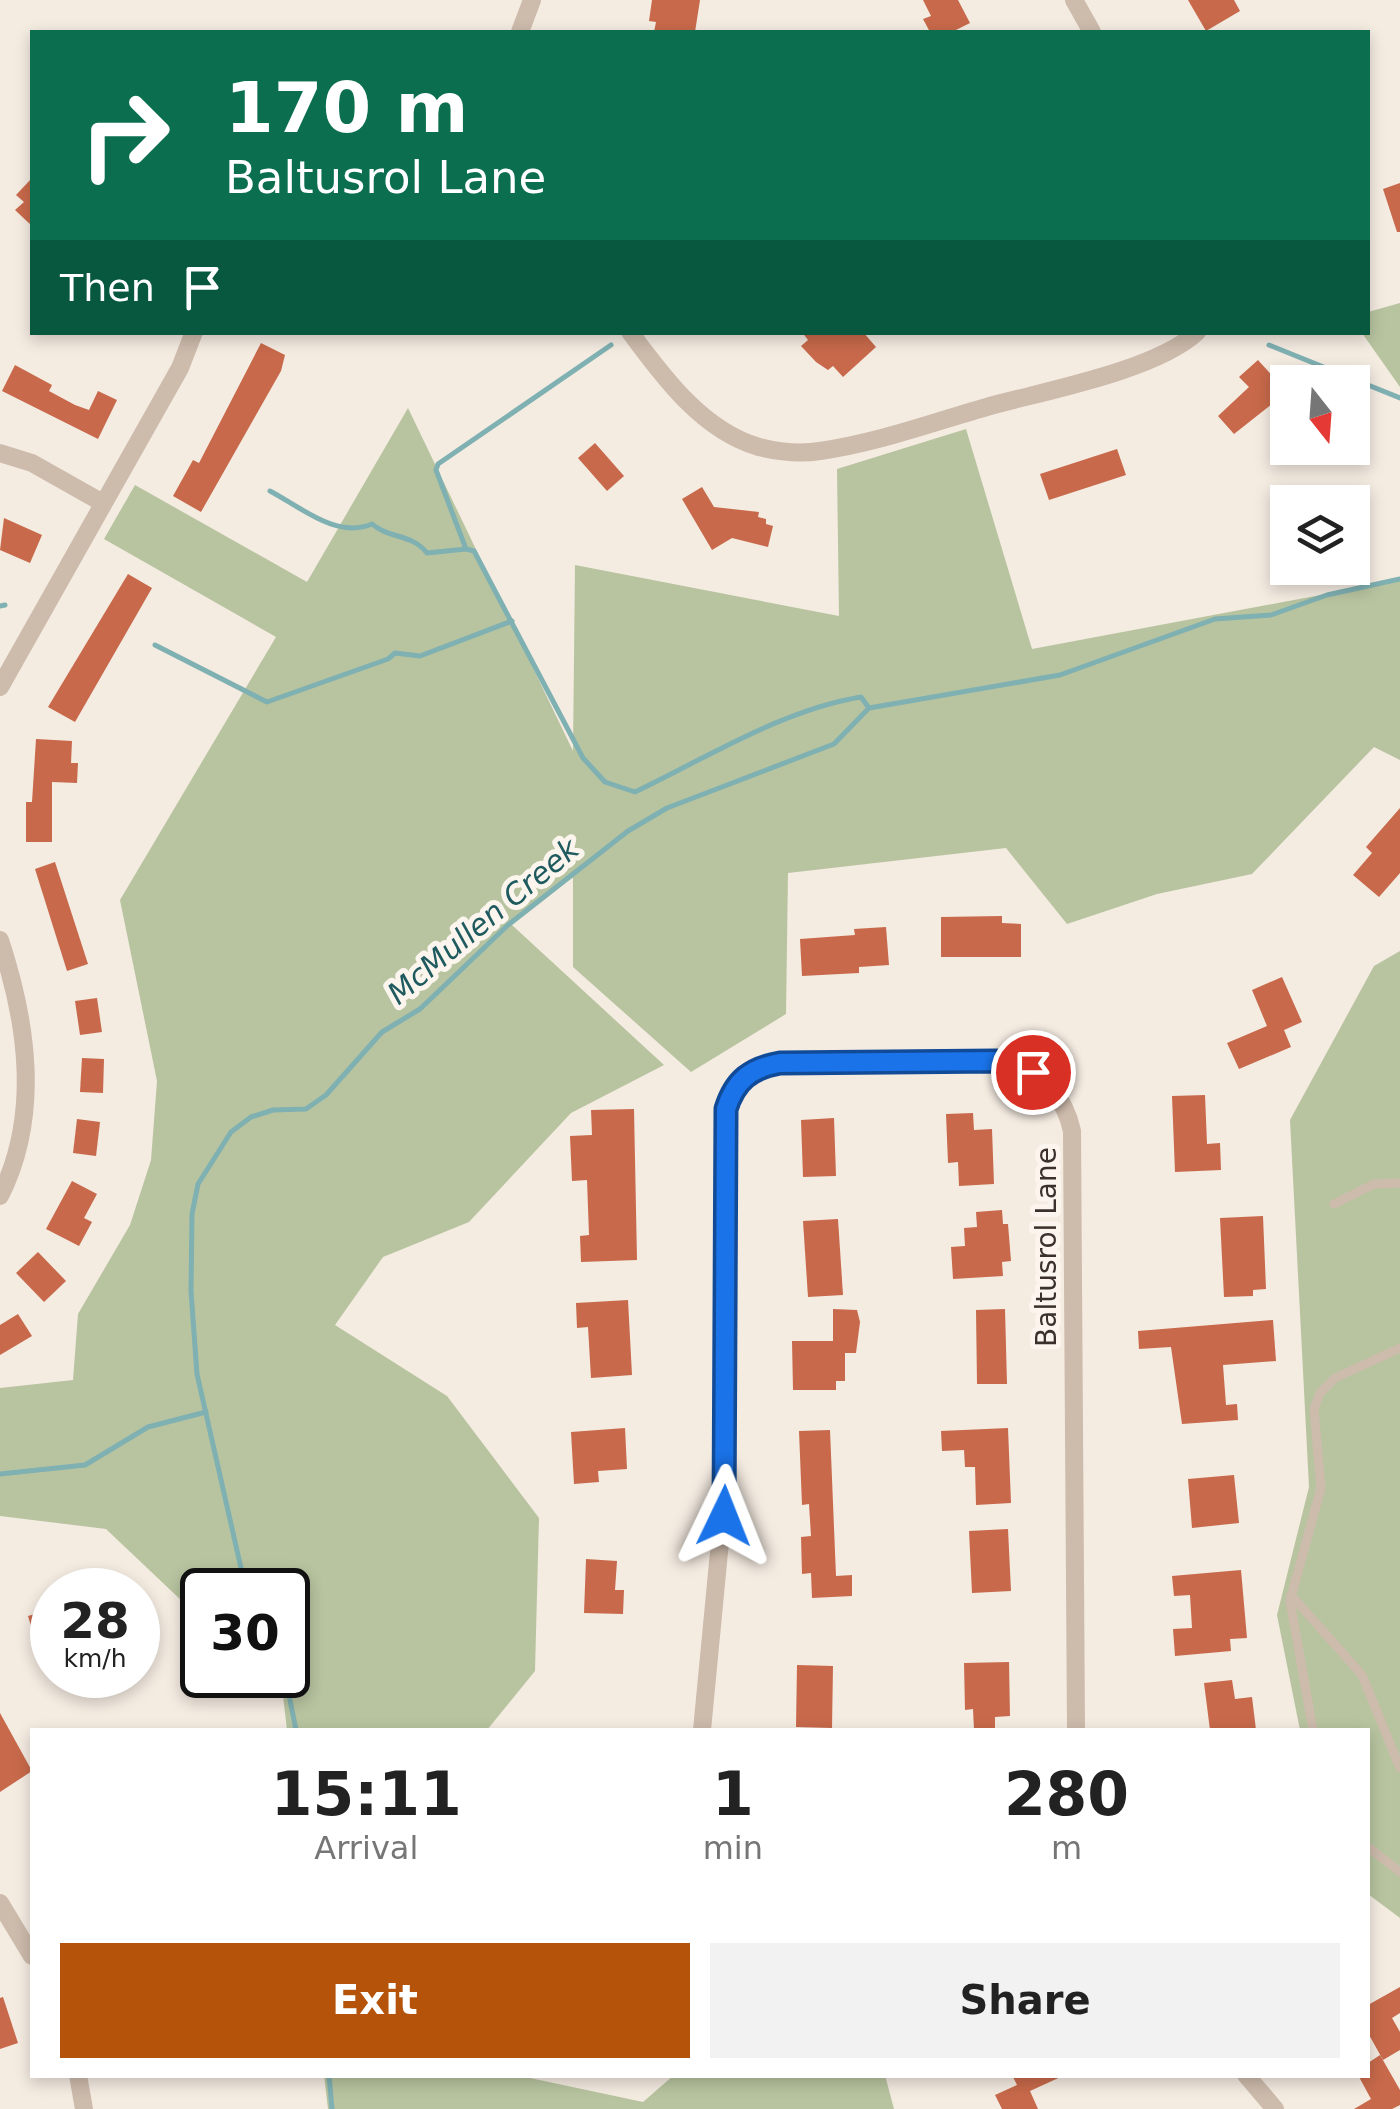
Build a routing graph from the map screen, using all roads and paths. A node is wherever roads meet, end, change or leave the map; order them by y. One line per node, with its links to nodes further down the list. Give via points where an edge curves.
1 (532, 0): 3 (street)
2 (1074, 0): 4 (street)
3 (521, 30)
4 (1091, 30)
5 (193, 335): 9 (street)
6 (632, 335): 7 (street, via 710,421 745,442 791,452 879,438 1100,375 1160,356)
7 (1192, 335)
8 (0, 453): 9 (street)
9 (103, 503): 10 (street)
10 (0, 687)
11 (0, 940): 13 (street, via 20,1010 26,1075 14,1156)
12 (1400, 1183): 14 (lane, via 1374,1184)
13 (0, 1196)
14 (1334, 1204)
15 (1400, 1348): 16 (lane, via 1356,1365 1320,1393 1312,1426 1320,1488)
16 (1291, 1595): 19 (lane); 20 (lane, via 1362,1675)
17 (702, 1728): 18 (street, Baltusrol Lane, via 726,1479 730,1096 753,1070 780,1063 997,1061 1048,1083 1061,1098 1072,1132)
18 (1076, 1728)
19 (1313, 1728)
20 (1400, 1768)
21 (1370, 1849): 22 (lane)
22 (1400, 1872)
23 (0, 1903): 24 (street)
24 (30, 1953)
25 (79, 2078): 27 (street)
26 (1248, 2078): 28 (street)
27 (84, 2109)
28 (1274, 2109)

